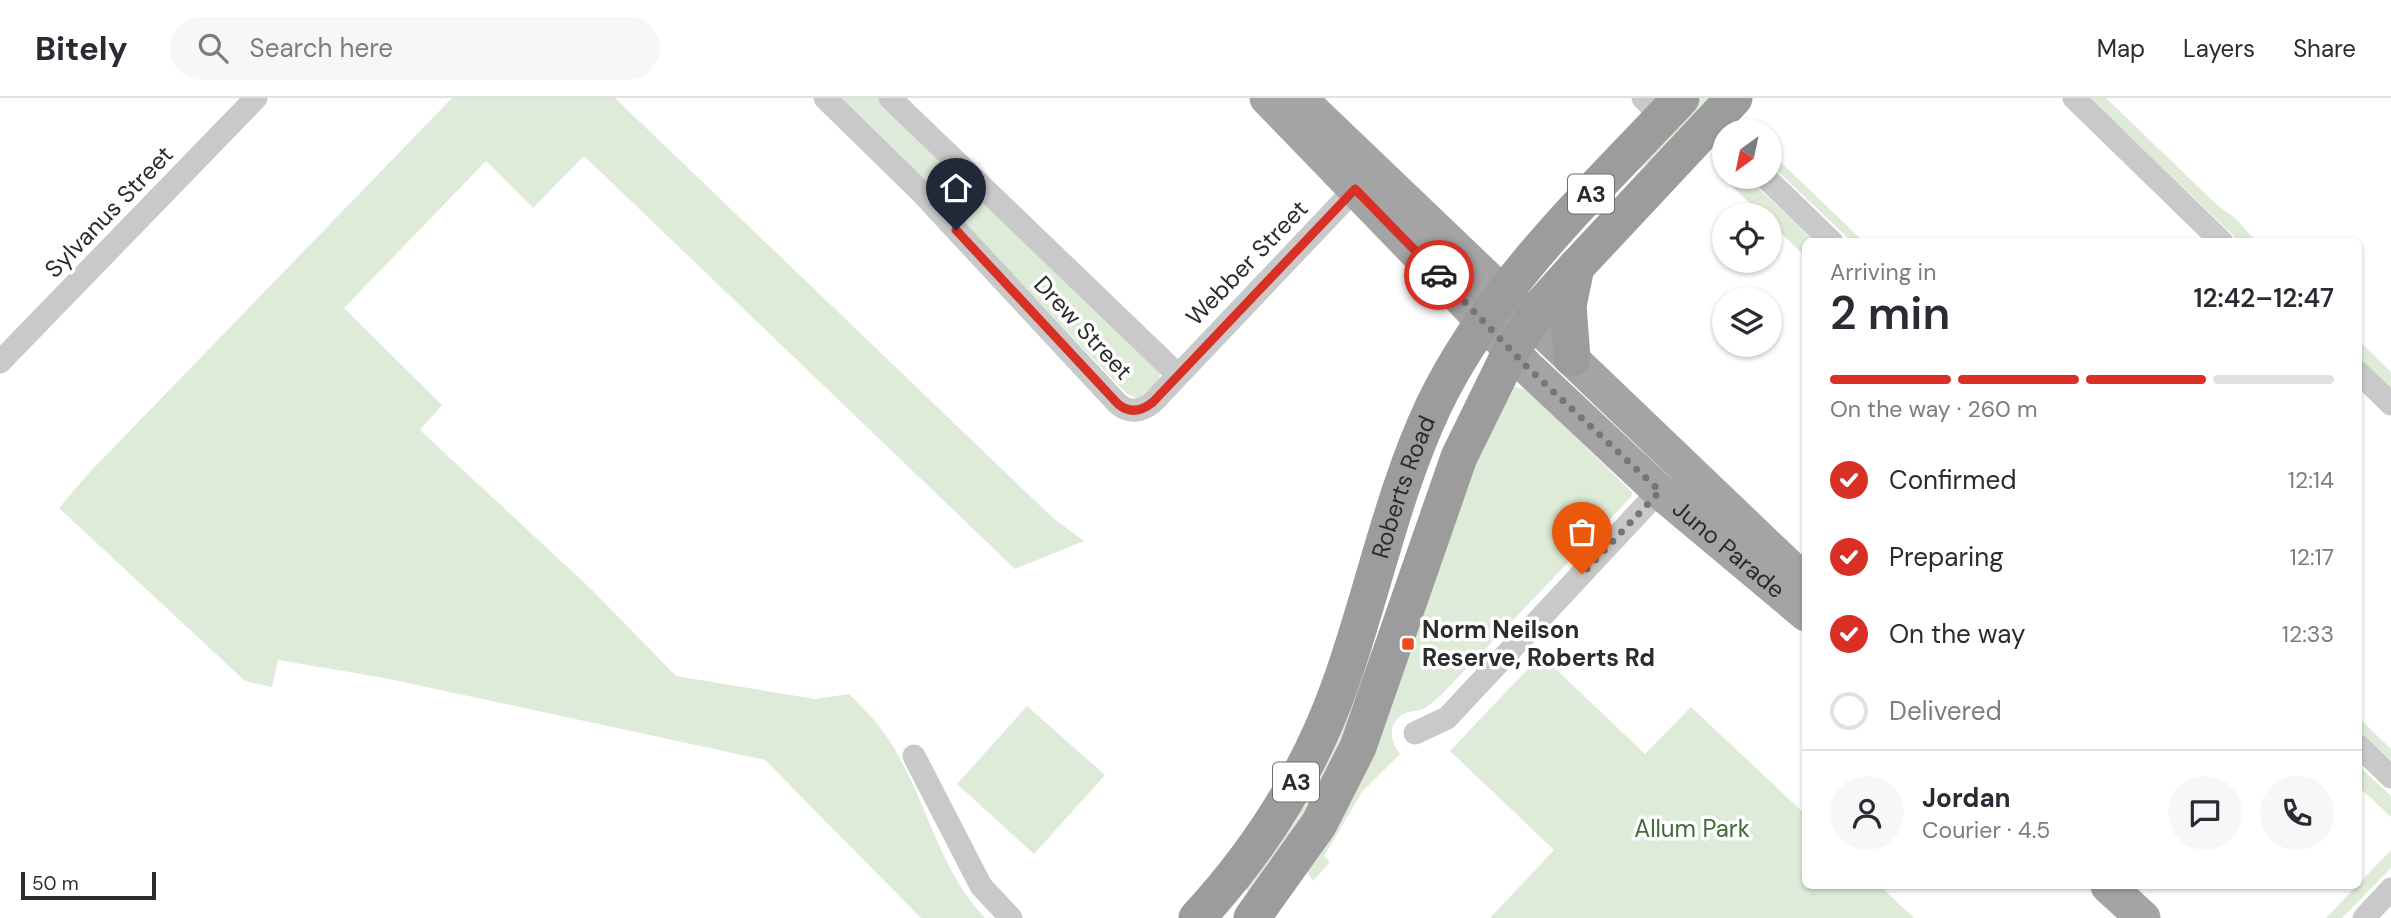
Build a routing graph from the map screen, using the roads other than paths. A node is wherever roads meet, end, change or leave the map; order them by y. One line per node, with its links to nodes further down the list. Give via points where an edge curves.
1 (256, 98): 18 (street, Sylvanus Street)
2 (825, 98): 19 (street, Drew Street, via 920,191 1124,408 1146,407)
3 (890, 98): 19 (street, Drew Street)
4 (1267, 98): 9 (main road, Juno Parade)
5 (1299, 98): 14 (main road, Juno Parade)
6 (2074, 98): 12 (street)
7 (1662, 105): 14 (highway, Roberts Road / A3)
8 (1712, 130): 13 (highway, Roberts Road / A3)
9 (1355, 189): 14 (main road, Juno Parade); 19 (street, Webber Street)
10 (1777, 189): 11 (street)
11 (1828, 238)
12 (2218, 238)
13 (1576, 267): 15 (highway, Roberts Road / A3); 17 (highway, via 1569,289)
14 (1493, 306): 15 (main road, Juno Parade); 16 (main road, Juno Parade); 32 (highway, Roberts Road / A3, via 1451,372 1419,439 1340,685 1310,758 1273,822)
15 (1531, 319): 16 (highway, Roberts Road / A3); 17 (main road, Juno Parade)
16 (1511, 351): 22 (main road, Juno Parade); 33 (highway, Roberts Road / A3, via 1458,457 1359,747 1319,824)
17 (1572, 358): 23 (main road, Juno Parade)
18 (0, 362)
19 (1177, 374)
20 (2362, 376): 21 (street)
21 (2391, 404)
22 (1660, 491): 24 (main road, Juno Parade); 25 (street, via 1447,718)
23 (1802, 579)
24 (1802, 611)
25 (1415, 733)
26 (2362, 749): 28 (street)
27 (914, 756): 31 (street, via 981,886)
28 (2391, 777)
29 (2111, 889): 34 (main road)
30 (2391, 889): 35 (street)
31 (1011, 918)
32 (1198, 918)
33 (1252, 918)
34 (2143, 918)
35 (2364, 918)

